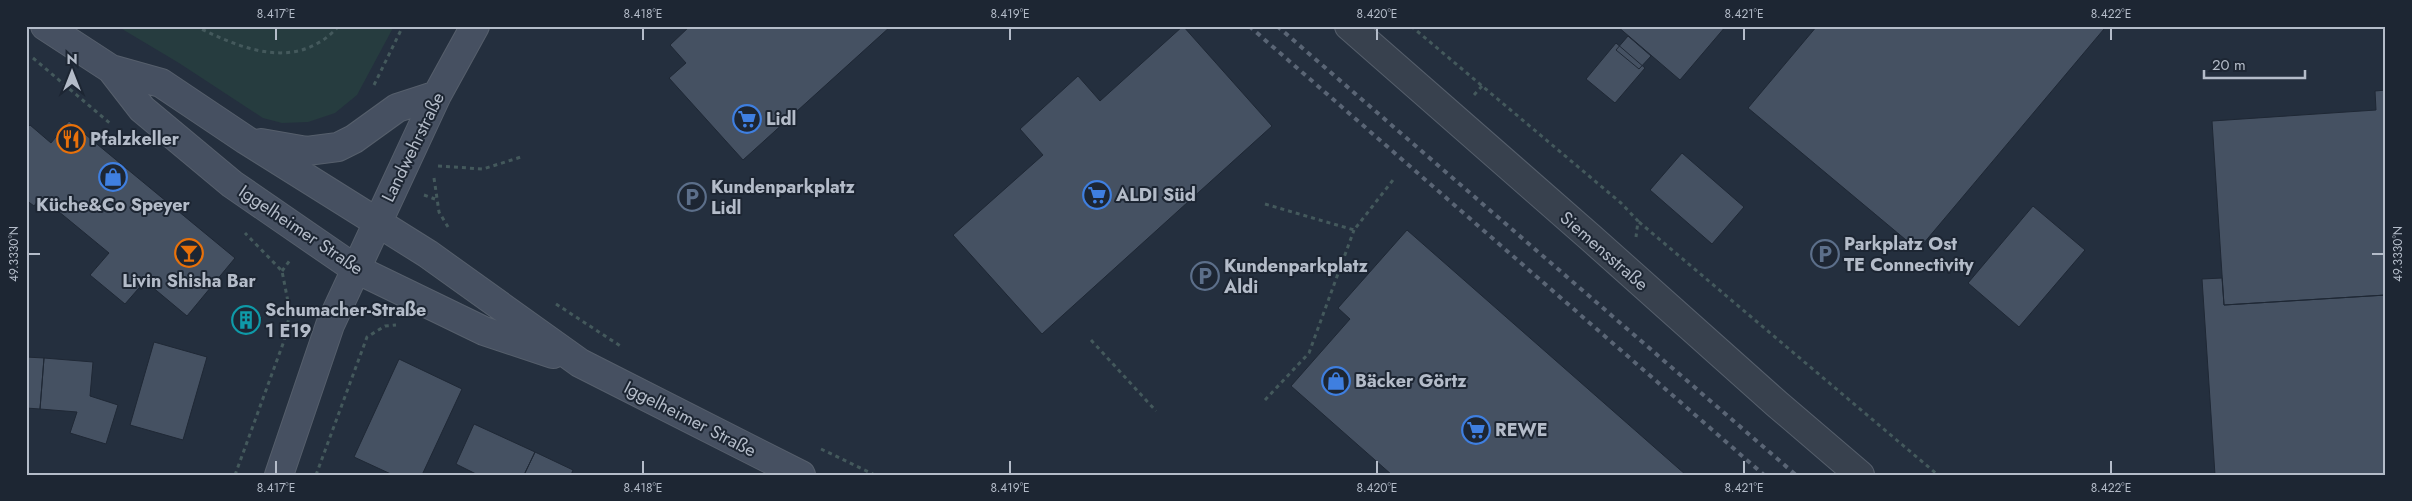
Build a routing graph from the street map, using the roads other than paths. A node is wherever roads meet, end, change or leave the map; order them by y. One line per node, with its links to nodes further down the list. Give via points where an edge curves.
1 (45, 26): 4 (main road, Iggelheimer Straße)
2 (475, 26): 5 (main road, Landwehrstraße)
3 (1349, 26): 12 (street, Siemensstraße)
4 (111, 69): 6 (main road, Iggelheimer Straße, via 161,83); 8 (main road, Iggelheimer Straße, via 142,110 232,184)
5 (437, 95): 6 (main road, via 397,108 354,139 338,146 307,151); 7 (main road, Landwehrstraße)
6 (246, 140): 7 (main road, Iggelheimer Straße)
7 (378, 221): 8 (main road, Landwehrstraße); 9 (main road, Iggelheimer Straße)
8 (354, 268): 9 (main road, Iggelheimer Straße, via 484,331); 10 (main road, Landwehrstraße, via 330,325)
9 (580, 363): 11 (main road, Iggelheimer Straße)
10 (279, 475)
11 (801, 475)
12 (1860, 475)

